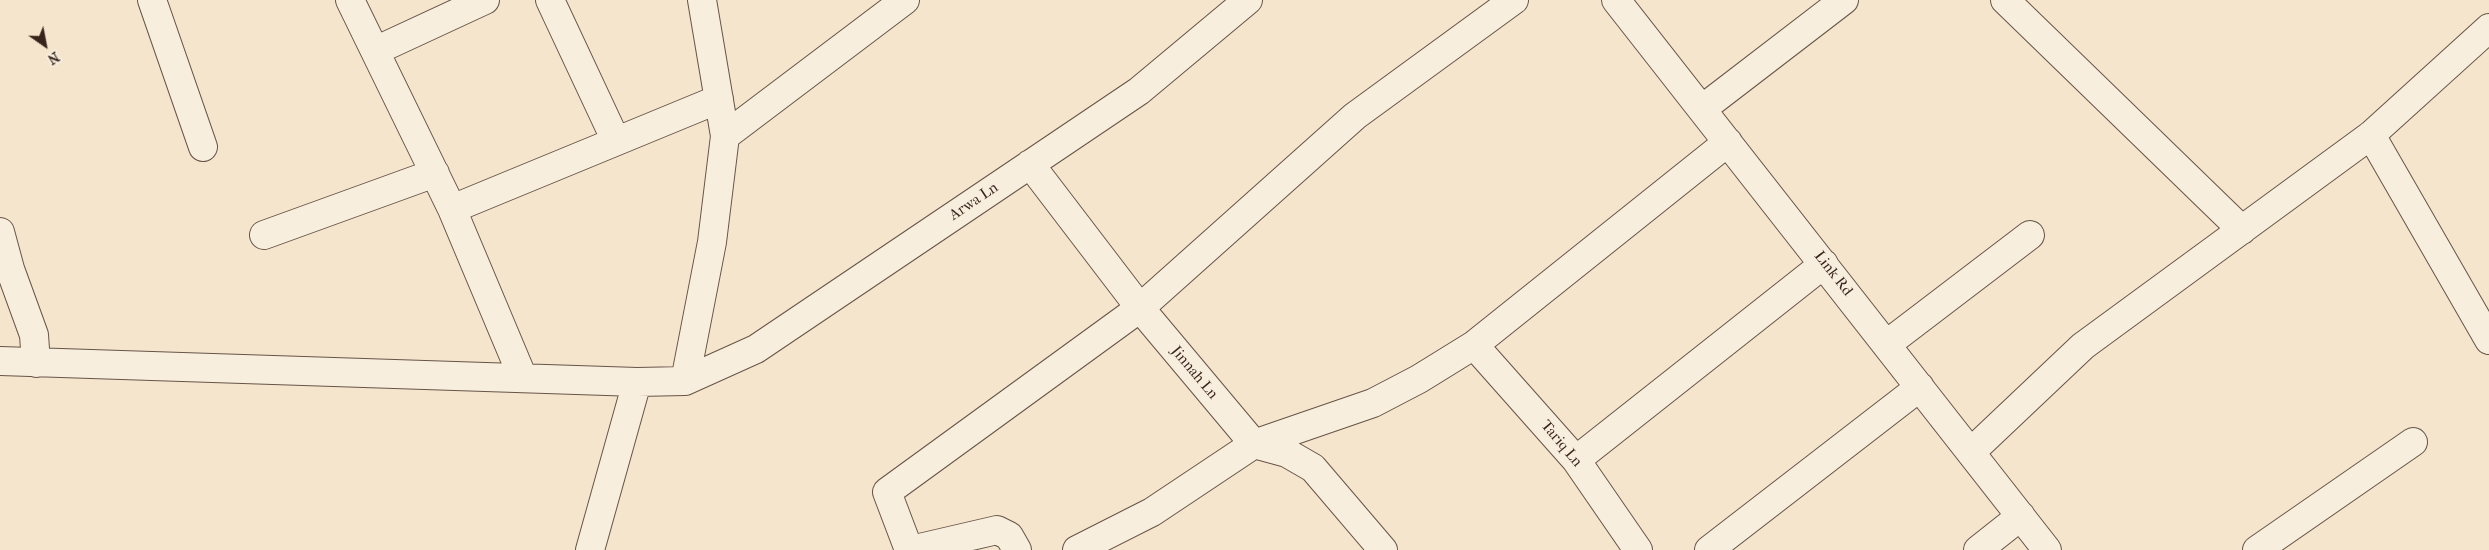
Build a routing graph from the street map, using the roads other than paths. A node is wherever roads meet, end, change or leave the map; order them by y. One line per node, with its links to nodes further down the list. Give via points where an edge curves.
1 (152, 0): 20 (street)
2 (350, 0): 13 (street)
3 (485, 0): 13 (street)
4 (550, 0): 18 (street)
5 (702, 0): 14 (street)
6 (905, 0): 17 (street)
7 (1248, 0): 21 (street, Arwa Ln, via 1139,91)
8 (1514, 0): 29 (street, via 1355,116)
9 (1616, 0): 15 (street, Link Rd)
10 (1844, 0): 15 (street)
11 (2005, 0): 24 (street)
12 (2489, 28): 16 (street)
13 (375, 51): 22 (street)
14 (719, 99): 17 (street); 18 (street)
15 (1702, 109): 19 (street, Link Rd)
16 (2371, 135): 24 (street); 30 (street)
17 (725, 136): 36 (street, via 712,242)
18 (616, 141): 23 (street)
19 (1728, 142): 28 (street, Link Rd); 32 (street)
20 (203, 147)
21 (1030, 164): 29 (street, Jinnah Ln); 36 (street, Arwa Ln, via 756,350)
22 (435, 173): 23 (street); 26 (street)
23 (452, 209): 35 (street)
24 (2242, 230): 41 (street, via 2083,346)
25 (0, 232): 34 (street, via 34,335)
26 (264, 235)
27 (2030, 235): 31 (street)
28 (1824, 264): 31 (street, Link Rd); 42 (street)
29 (1140, 308): 40 (street, Jinnah Ln); 45 (street, via 887,492)
30 (2489, 340)
31 (1887, 344): 38 (street, Link Rd)
32 (1474, 345): 40 (street, via 1372,403); 42 (street, Tariq Ln)
33 (0, 361): 34 (street)
34 (36, 362): 35 (street)
35 (523, 378): 37 (street)
36 (685, 381): 37 (street)
37 (637, 382): 44 (street)
38 (1920, 387): 41 (street, Link Rd); 50 (street)
39 (2413, 442): 53 (street)
40 (1254, 444): 47 (street, via 1152,512); 48 (street, via 1287,453 1313,468)
41 (1971, 452): 43 (street, Link Rd)
42 (1576, 460): 49 (street, Tariq Ln)
43 (2021, 516): 51 (street); 52 (street, Link Rd)
44 (590, 550)
45 (910, 550): 46 (street, via 998,530 1009,536)
46 (1017, 550)
47 (1078, 550)
48 (1383, 550)
49 (1638, 550)
50 (1709, 550)
51 (1978, 550)
52 (2047, 550)
53 (2257, 550)

